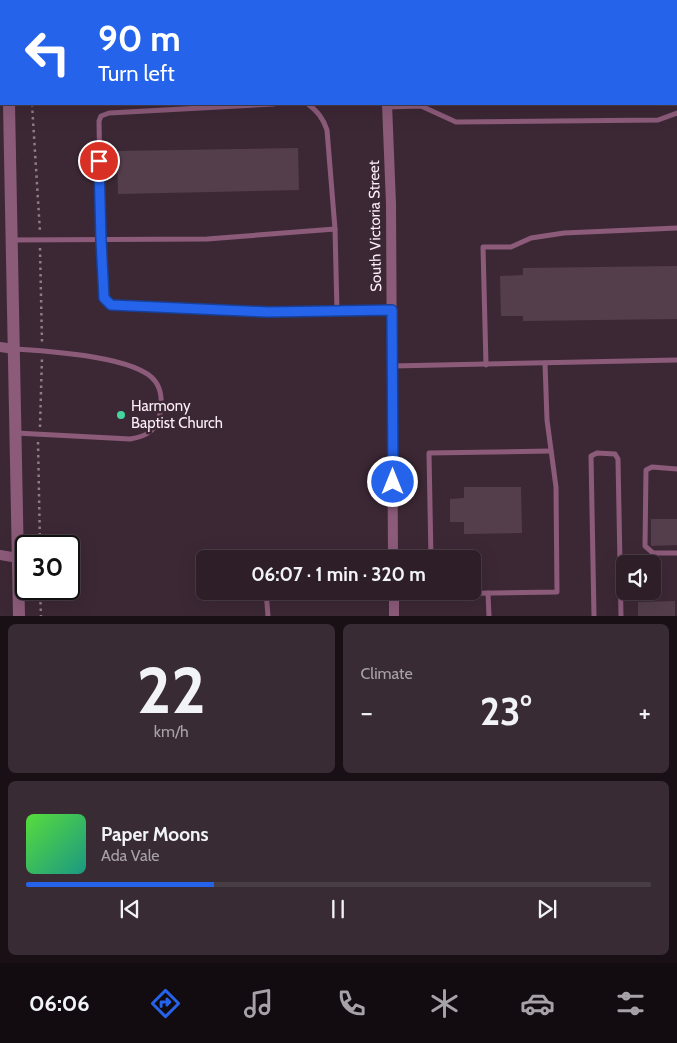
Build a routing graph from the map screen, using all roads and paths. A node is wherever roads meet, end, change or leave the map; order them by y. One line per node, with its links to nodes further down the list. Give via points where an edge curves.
1 (9, 105): 9 (street)
2 (32, 105): 10 (path)
3 (256, 105): 11 (lane, via 100,116)
4 (309, 105): 8 (lane, via 320,114 327,130)
5 (387, 105): 6 (lane, via 421,106 456,122 658,120); 12 (street, South Victoria Street)
6 (677, 113)
7 (677, 228): 19 (lane, via 564,233 531,238 511,247 483,247)
8 (335, 229): 11 (lane, via 207,239); 13 (lane)
9 (12, 240): 10 (lane); 15 (street)
10 (40, 240): 11 (lane); 16 (path)
11 (101, 240): 13 (lane, via 104,298 111,305 268,312)
12 (392, 310): 13 (lane); 20 (street, South Victoria Street)
13 (337, 311)
14 (0, 347): 15 (street)
15 (14, 348): 16 (lane); 21 (street)
16 (42, 351): 22 (path); 22 (lane, via 118,361 132,366 154,379 162,398 157,421 142,437)
17 (677, 360): 18 (lane)
18 (545, 363): 19 (lane); 23 (lane)
19 (486, 364): 20 (lane)
20 (392, 366): 27 (street, South Victoria Street)
21 (16, 434): 22 (lane); 25 (street)
22 (39, 434): 26 (path)
23 (551, 451): 28 (lane, via 429,453); 33 (lane, via 556,487 556,592)
24 (677, 470): 29 (lane, via 652,467 646,470 646,546 652,553)
25 (18, 535)
26 (40, 535)
27 (393, 550)
28 (431, 550)
29 (677, 553)
30 (0, 555): 31 (street)
31 (15, 558)
32 (481, 593): 33 (lane)
33 (488, 593): 42 (lane)
34 (19, 600): 38 (street)
35 (40, 600): 39 (path)
36 (267, 600): 40 (lane)
37 (394, 600): 41 (street)
38 (19, 616)
39 (41, 616)
40 (268, 616)
41 (394, 616)
42 (489, 616)
43 (594, 616): 44 (lane, via 592,456 597,453 615,454 618,460)
44 (621, 616)

